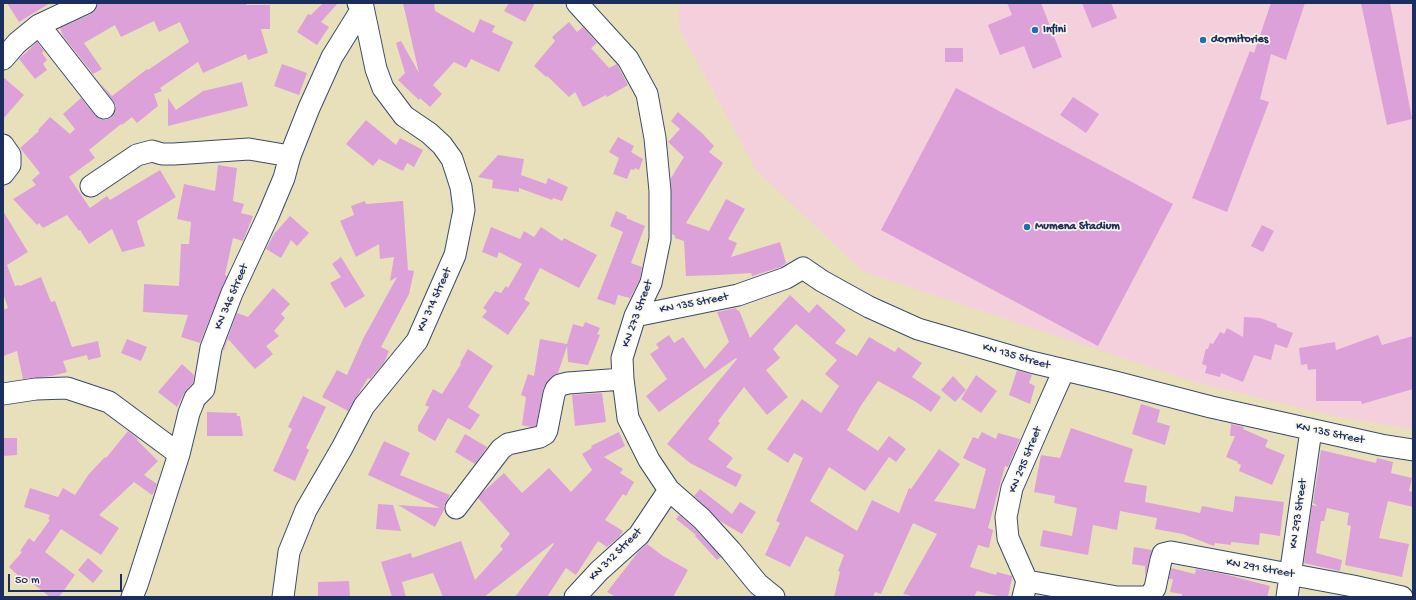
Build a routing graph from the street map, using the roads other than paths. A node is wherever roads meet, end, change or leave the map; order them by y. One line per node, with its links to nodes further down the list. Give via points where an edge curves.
1 (86, 3): 4 (street)
2 (577, 3): 11 (street, KN 273 Street, via 628,59 647,94 655,138 660,191 660,240 650,283)
3 (361, 5): 8 (street, KN 346 Street, via 332,57); 24 (street, KN 314 Street, via 383,88 404,116 429,133 442,145 452,160 461,187 464,210 455,255 417,341 364,406 306,510 290,552)
4 (39, 25): 5 (street, via 17,43); 6 (street)
5 (3, 59)
6 (104, 108)
7 (3, 145): 9 (street, via 10,154 10,165)
8 (290, 156): 10 (street, via 249,149 174,154 152,151 137,155); 17 (street, KN 346 Street, via 284,178 232,292 211,348 204,389 195,398 189,413)
9 (3, 174)
10 (91, 186)
11 (635, 316): 12 (street, KN 135 Street, via 738,295 786,278 803,268 869,307 918,329); 13 (street, KN 273 Street, via 622,358)
12 (1064, 370): 15 (street, KN 135 Street); 21 (street, KN 295 Street, via 1012,488 1006,518 1008,538)
13 (623, 379): 18 (street, KN 273 Street, via 628,418 649,460); 19 (street, via 560,385 554,394 544,434 508,444 501,449)
14 (3, 394): 17 (street, via 67,388 109,402)
15 (1311, 430): 16 (street, KN 135 Street); 20 (street, KN 293 Street)
16 (1413, 450)
17 (179, 454): 23 (street, KN 346 Street)
18 (669, 490): 25 (street, KN 312 Street, via 639,535); 26 (street, KN 273 Street, via 702,519 758,584)
19 (456, 508)
20 (1290, 574): 22 (street, KN 291 Street); 28 (street, KN 291 Street, via 1171,552 1163,554 1155,588); 29 (street, KN 293 Street)
21 (1025, 589): 27 (street)
22 (1352, 592): 30 (street, KN 291 Street)
23 (132, 597)
24 (283, 597)
25 (575, 597)
26 (774, 597)
27 (1143, 597)
28 (1149, 597)
29 (1287, 597)
30 (1402, 597)

